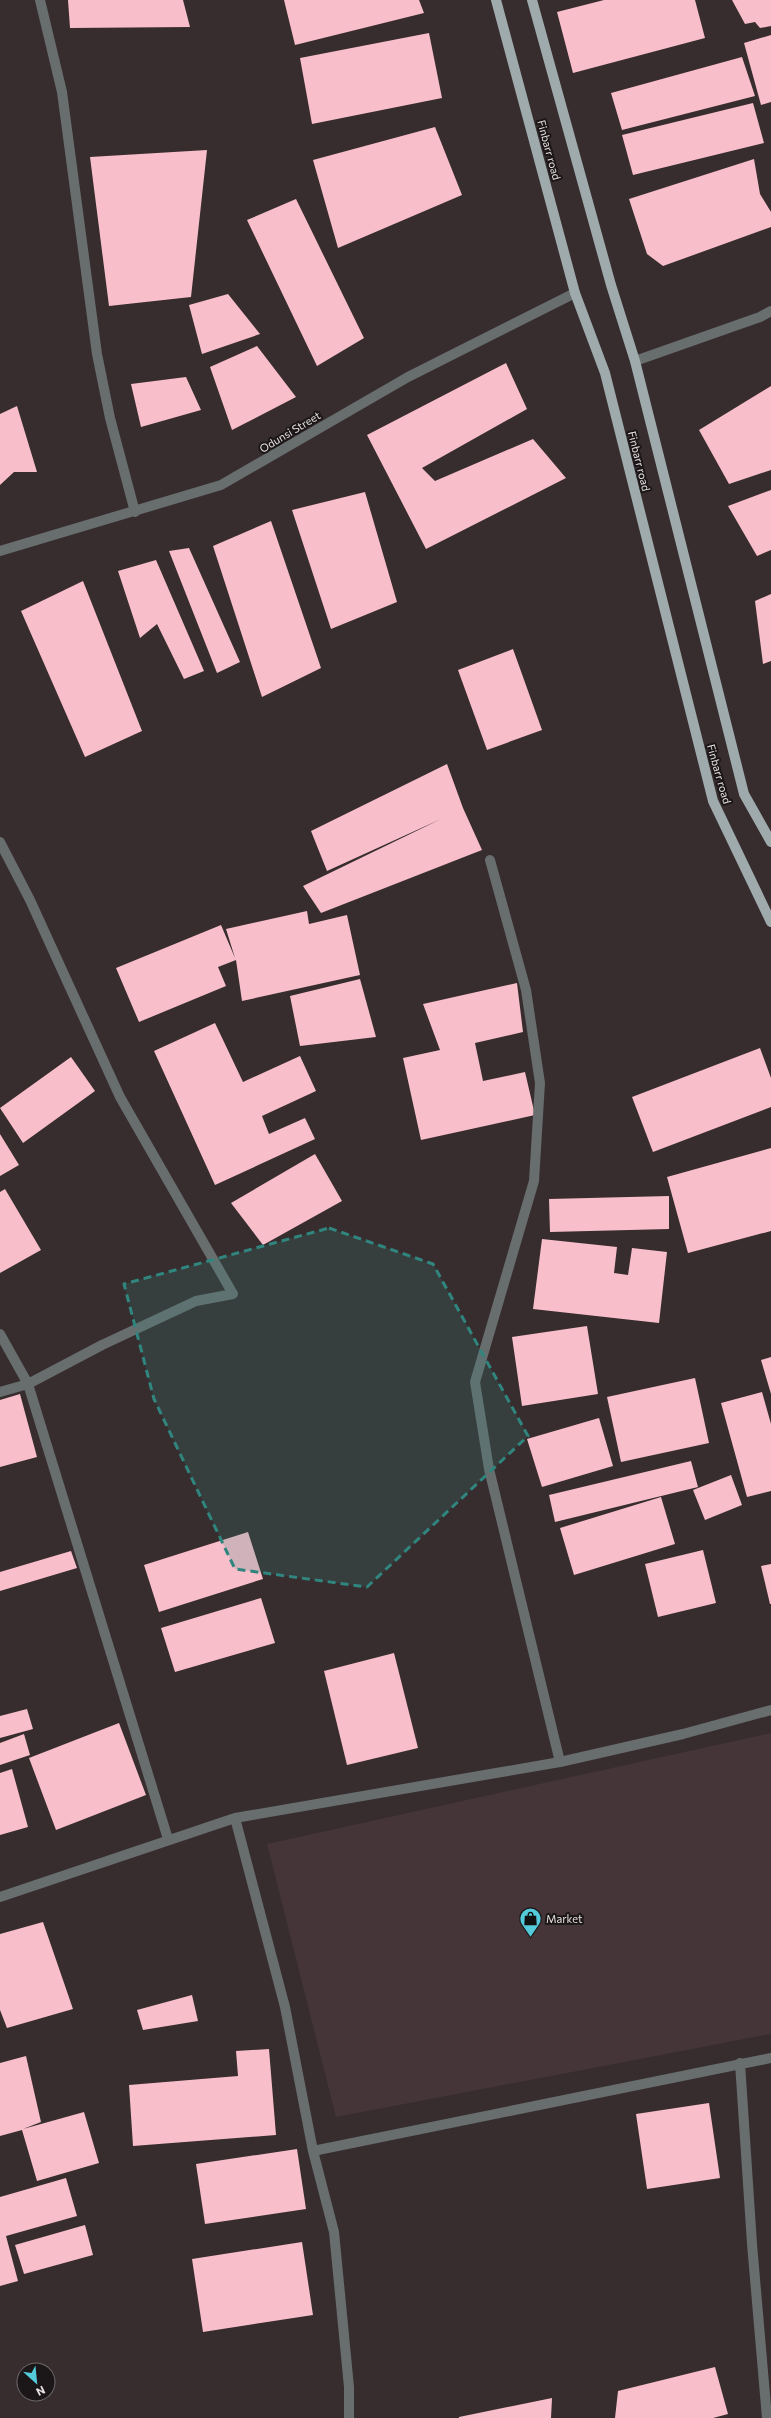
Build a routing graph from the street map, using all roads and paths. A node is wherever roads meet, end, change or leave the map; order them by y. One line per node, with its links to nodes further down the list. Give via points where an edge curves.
1 (40, 0): 7 (street, via 62,92 97,354 110,418)
2 (496, 0): 4 (main road, Finbarr road)
3 (532, 0): 6 (main road, Finbarr road, via 611,285)
4 (575, 293): 7 (street, Odunsi Street, via 408,377 342,414 281,453 221,485); 12 (main road, Finbarr road, via 604,373 713,802)
5 (771, 311): 6 (street)
6 (635, 361): 10 (main road, Finbarr road, via 744,794)
7 (135, 512): 8 (street, Odunsi Street)
8 (0, 551)
9 (0, 842): 14 (street, via 30,900 120,1097 233,1294 196,1301 102,1345)
10 (771, 842)
11 (490, 860): 17 (street, via 526,990 540,1083 534,1181 475,1382 489,1469)
12 (771, 922)
13 (0, 1334): 14 (street)
14 (28, 1384): 15 (street); 19 (street)
15 (0, 1392)
16 (771, 1710): 17 (street, via 683,1734)
17 (560, 1762): 18 (street)
18 (235, 1818): 19 (street); 23 (street, via 285,2007)
19 (168, 1839): 20 (street)
20 (0, 1897)
21 (771, 2058): 22 (street)
22 (740, 2063): 23 (street); 25 (street)
23 (312, 2151): 24 (street, via 334,2232 349,2387)
24 (349, 2418)
25 (767, 2418)

